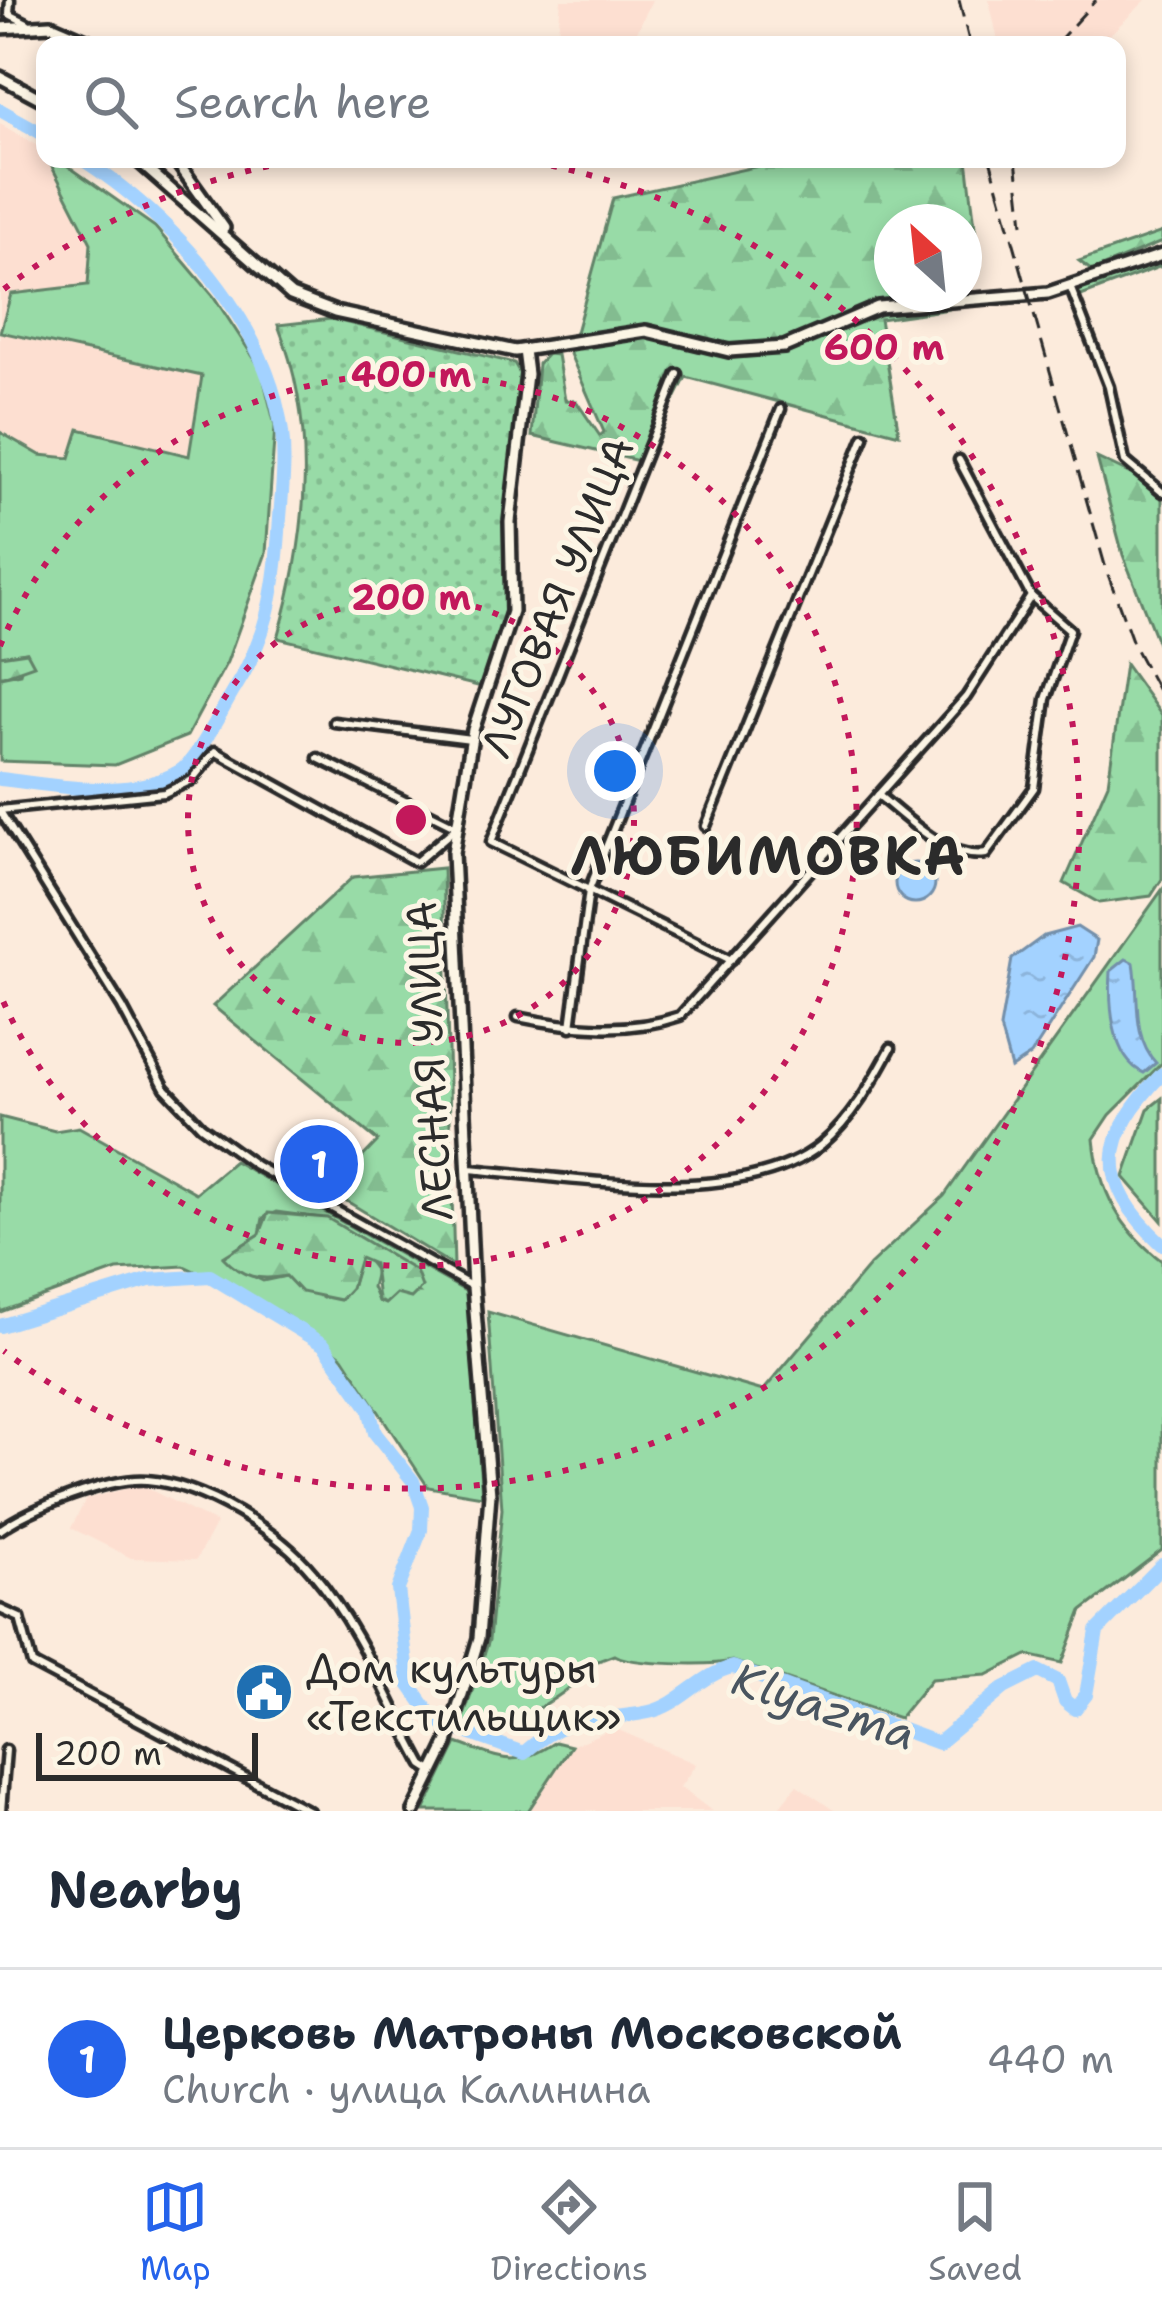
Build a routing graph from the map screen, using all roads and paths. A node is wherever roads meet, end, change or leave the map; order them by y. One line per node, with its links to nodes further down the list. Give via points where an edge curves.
1 (10, 0): 2 (street, via 13,19)
2 (43, 24): 3 (street); 4 (street)
3 (0, 28)
4 (75, 34): 5 (street)
5 (79, 36)
6 (0, 77): 7 (street)
7 (36, 95)
8 (146, 168): 11 (street)
9 (182, 168): 11 (street)
10 (1162, 255): 12 (street)
11 (246, 256): 13 (street, via 302,301)
12 (1071, 289): 13 (street, via 878,307 784,347 729,351 646,331); 18 (street, via 1125,461)
13 (524, 350): 21 (street, ЛЕСНАЯ УЛИЦА, via 510,522 512,612)
14 (679, 374): 27 (street, ЛУГОВАЯ УЛИЦА, via 491,842)
15 (781, 409): 27 (street)
16 (864, 437): 25 (street)
17 (959, 460): 19 (street)
18 (1162, 492)
19 (1031, 596): 23 (street, via 966,697); 23 (street, via 1070,630 1046,699 1034,788 986,854 971,856 931,837)
20 (334, 722): 21 (street)
21 (471, 739): 26 (street, ЛЕСНАЯ УЛИЦА)
22 (318, 758): 26 (street)
23 (878, 795): 28 (street)
24 (0, 811): 26 (street, via 164,793 192,780 215,751 416,862); 33 (street, via 165,1088 201,1126 255,1166)
25 (706, 826)
26 (457, 827): 32 (street, ЛЕСНАЯ УЛИЦА)
27 (589, 890): 28 (street); 30 (street)
28 (731, 960): 30 (street, via 680,1016)
29 (518, 1017): 30 (street)
30 (571, 1028)
31 (892, 1048): 32 (street, via 862,1100 819,1147 760,1174 675,1185)
32 (468, 1168): 33 (street, ЛЕСНАЯ УЛИЦА)
33 (472, 1288): 37 (street, ЛЕСНАЯ УЛИЦА, via 490,1494 478,1638)
34 (0, 1530): 37 (street, via 140,1479 241,1516 319,1580)
35 (0, 1609): 39 (street, via 20,1618 32,1664)
36 (7, 1750): 38 (street)
37 (434, 1772): 40 (street, ЛЕСНАЯ УЛИЦА)
38 (1, 1811)
39 (309, 1811)
40 (414, 1811)

